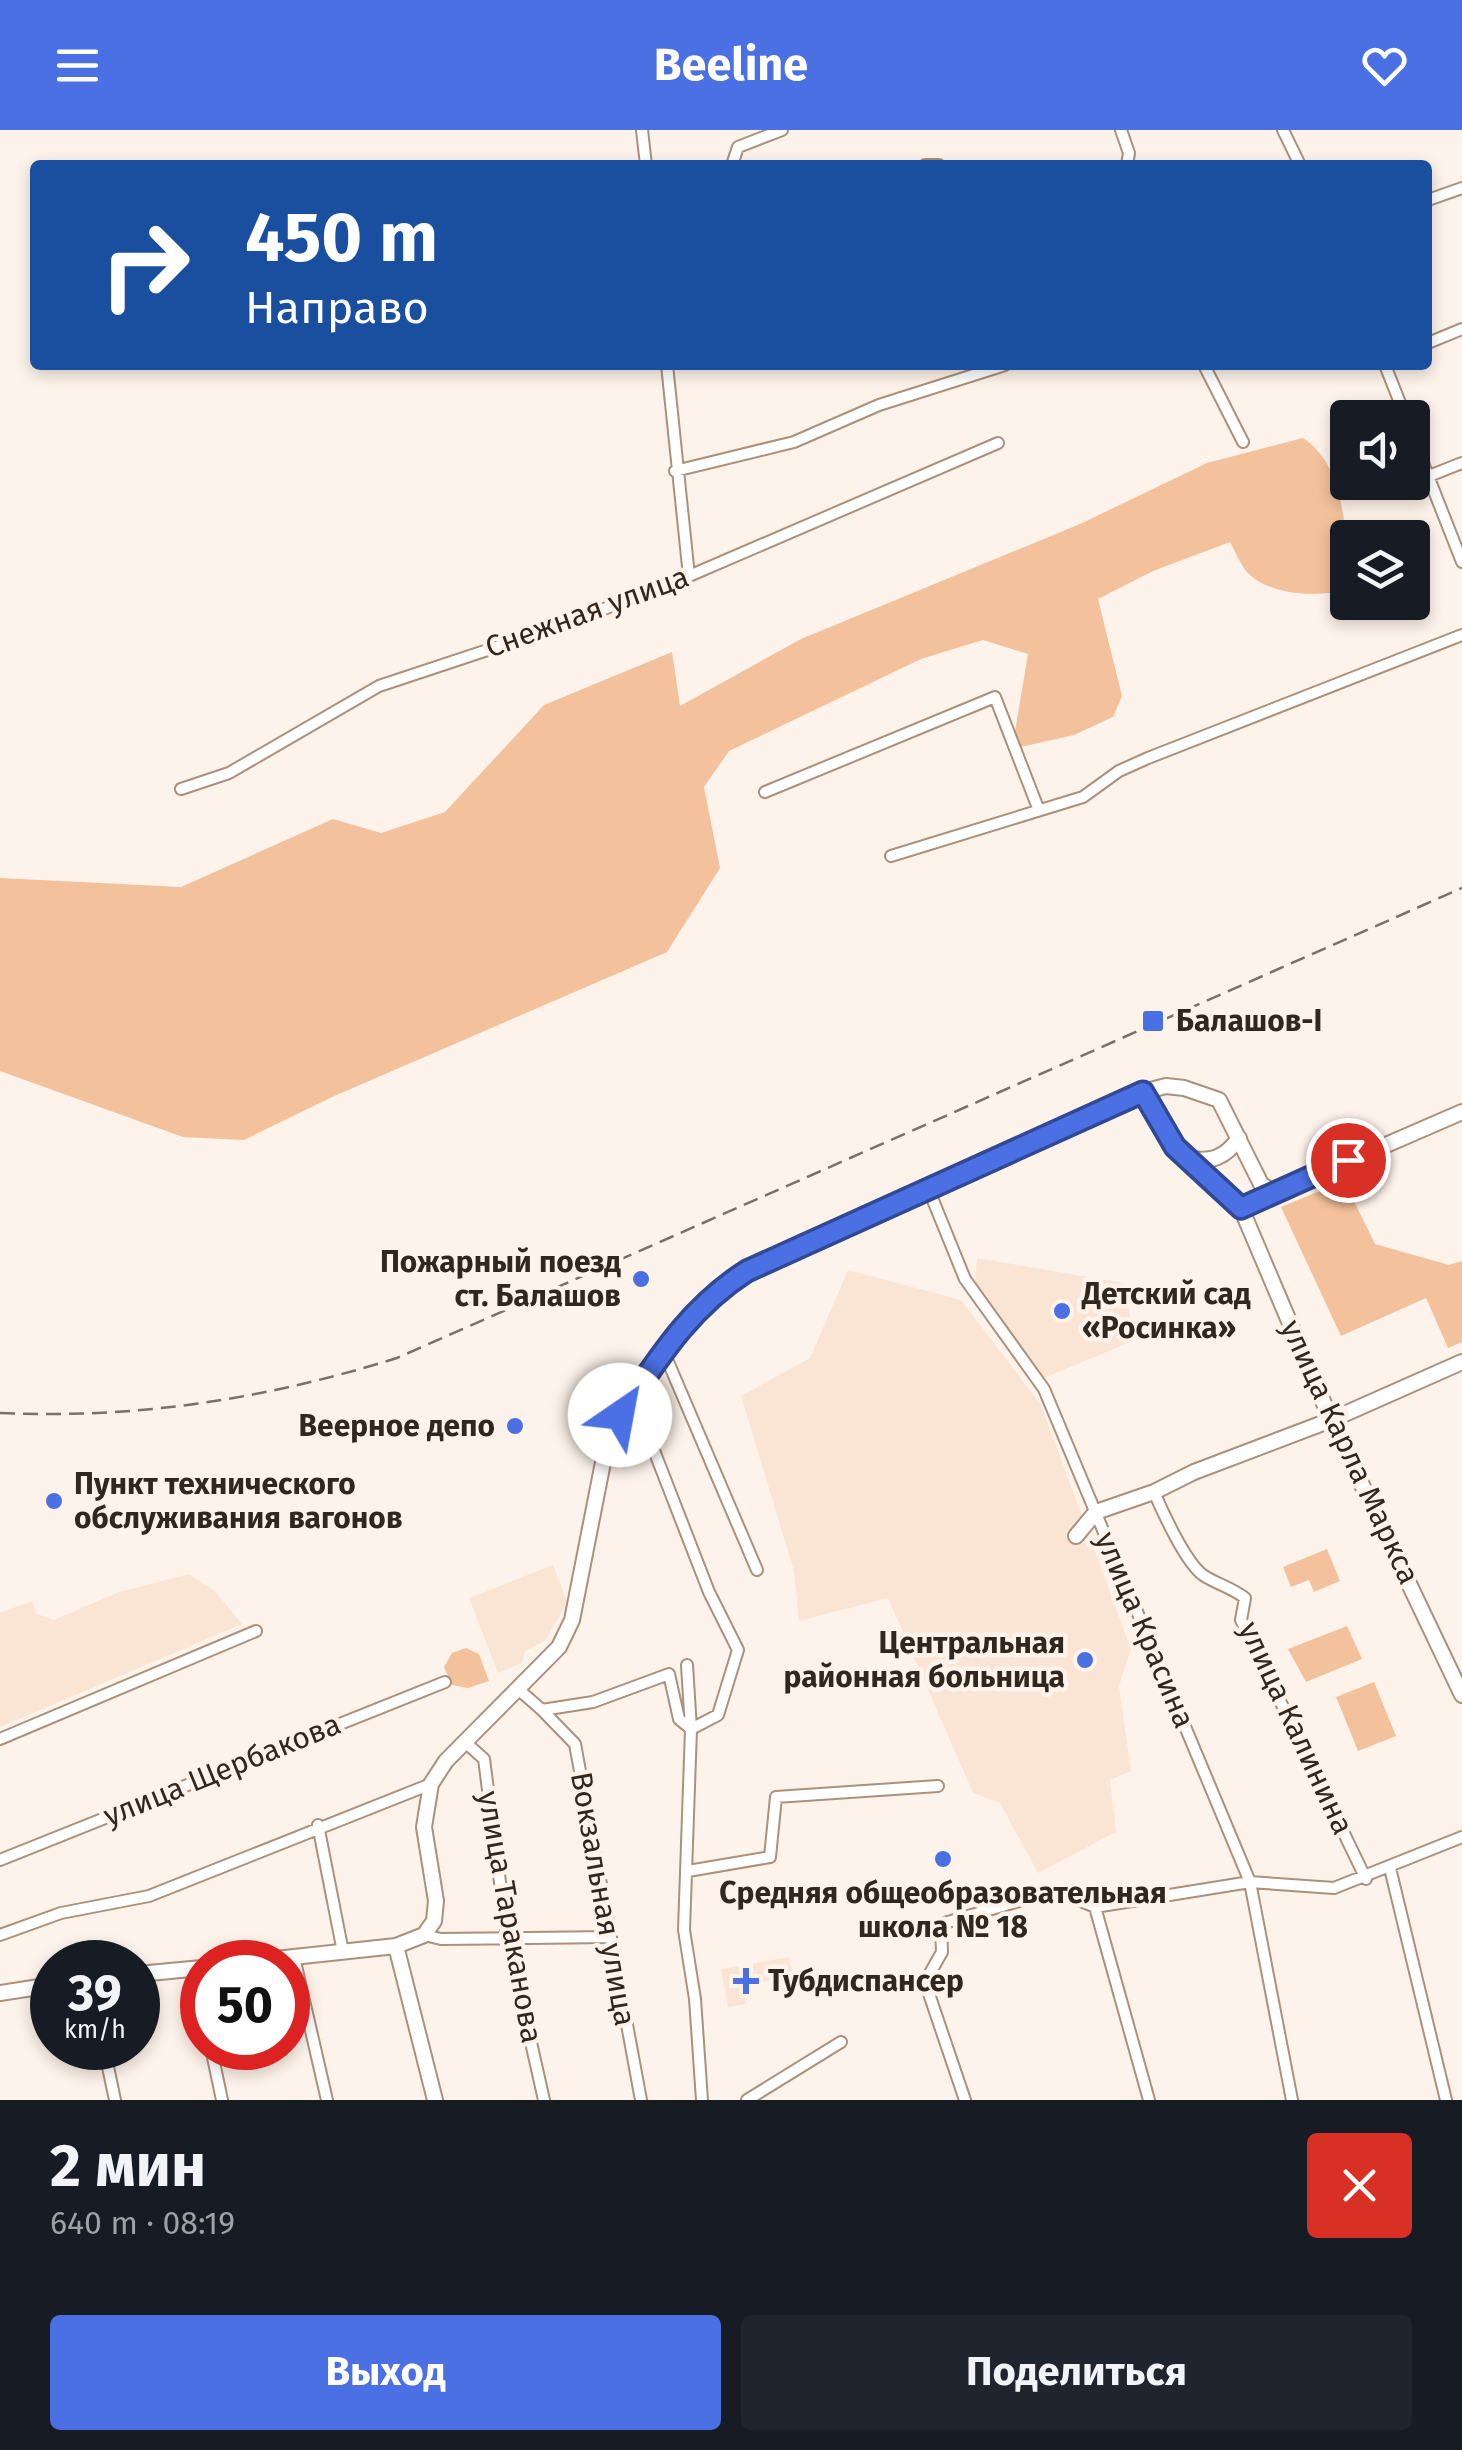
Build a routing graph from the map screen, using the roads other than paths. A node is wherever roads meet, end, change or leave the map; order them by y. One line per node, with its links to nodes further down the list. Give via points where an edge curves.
1 (642, 130): 5 (street)
2 (782, 130): 6 (street, via 738,147)
3 (1120, 130): 7 (street)
4 (1283, 130): 8 (street)
5 (645, 160)
6 (734, 160)
7 (1127, 160)
8 (1298, 160)
9 (1462, 188): 10 (street)
10 (1432, 199)
11 (1462, 328): 12 (street)
12 (1432, 341)
13 (667, 370): 21 (street)
14 (989, 370): 21 (street, via 879,405 794,442)
15 (1207, 370): 18 (street)
16 (1387, 370): 17 (street)
17 (1399, 400)
18 (1243, 442)
19 (998, 443): 25 (street, Снежная улица)
20 (1462, 463): 22 (street)
21 (676, 471): 25 (street)
22 (1430, 476)
23 (1430, 479): 24 (street)
24 (1462, 562)
25 (689, 576): 27 (street, Снежная улица, via 378,686 229,773)
26 (1462, 634): 29 (street, via 1148,758 1083,797)
27 (181, 789)
28 (765, 792): 29 (street, via 995,698)
29 (1038, 808): 30 (street)
30 (891, 856)
31 (1143, 1092): 33 (main road, via 1166,1086 1206,1092 1227,1111); 34 (main road); 35 (main road)
32 (1462, 1112): 36 (main road)
33 (1239, 1138): 34 (main road, via 1228,1154); 36 (main road, via 1261,1184)
34 (1188, 1158): 37 (main road)
35 (928, 1188): 38 (main road, via 747,1271 686,1318); 43 (street, улица Красина, via 965,1279 1044,1389)
36 (1274, 1192): 37 (main road)
37 (1241, 1208): 40 (main road, улица Карла Маркса)
38 (663, 1350): 41 (main road); 45 (street)
39 (1462, 1362): 40 (main road)
40 (1331, 1420): 42 (main road); 50 (main road, улица Карла Маркса)
41 (612, 1432): 49 (main road, via 598,1473 572,1620 559,1646); 52 (street, via 655,1454 738,1650 718,1715)
42 (1154, 1492): 43 (main road); 62 (street, улица Калинина, via 1202,1575 1245,1598 1241,1620)
43 (1096, 1512): 44 (main road); 63 (street, улица Красина)
44 (1076, 1536)
45 (757, 1570)
46 (256, 1631): 53 (street)
47 (687, 1665): 52 (street)
48 (446, 1682): 59 (street, улица Щербакова)
49 (518, 1690): 51 (street, Вокзальная улица); 54 (main road)
50 (1462, 1695)
51 (542, 1710): 52 (street, via 593,1702 670,1674 679,1718); 68 (street, Вокзальная улица, via 575,1744)
52 (691, 1729): 61 (street)
53 (0, 1739)
54 (466, 1742): 55 (main road); 67 (street, улица Тараканова, via 484,1759)
55 (431, 1784): 57 (street); 66 (main road, via 424,1827 436,1901)
56 (938, 1786): 61 (street, via 776,1797 770,1857)
57 (318, 1826): 65 (street, via 149,1896 60,1913); 70 (street)
58 (1462, 1837): 60 (street)
59 (0, 1860)
60 (1390, 1868): 62 (street); 89 (street)
61 (688, 1871): 84 (street, via 684,1930)
62 (1366, 1879): 63 (street, via 1334,1888)
63 (1250, 1882): 64 (street); 88 (street, улица Красина)
64 (1095, 1907): 86 (street, via 1069,1896 1026,1899 940,1924 942,1952 924,1982); 87 (street)
65 (0, 1935)
66 (424, 1935): 67 (street); 69 (main road)
67 (507, 1936): 68 (street); 82 (street, улица Тараканова)
68 (611, 1937): 83 (street, Вокзальная улица)
69 (396, 1946): 70 (main road); 81 (main road)
70 (343, 1952): 71 (main road)
71 (310, 1955)
72 (30, 1988): 73 (main road)
73 (0, 1994)
74 (310, 2026): 80 (street)
75 (842, 2042): 85 (street)
76 (109, 2070): 78 (street)
77 (216, 2070): 79 (street)
78 (115, 2100)
79 (222, 2100)
80 (327, 2100)
81 (435, 2100)
82 (544, 2100)
83 (640, 2100)
84 (702, 2100)
85 (747, 2100)
86 (965, 2100)
87 (1149, 2100)
88 (1292, 2100)
89 (1446, 2100)

